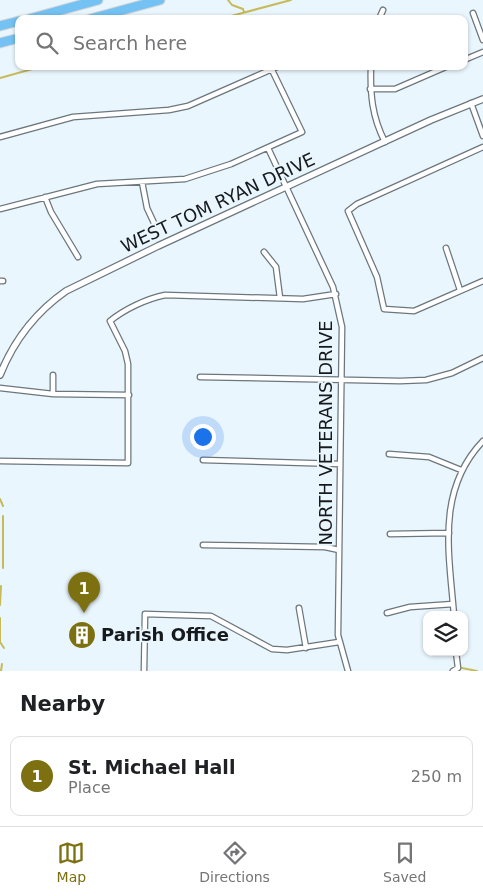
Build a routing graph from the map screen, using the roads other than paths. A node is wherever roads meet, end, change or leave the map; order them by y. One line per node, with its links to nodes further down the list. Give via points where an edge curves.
1 (98, 0): 5 (highway)
2 (160, 0): 6 (highway)
3 (383, 10): 7 (street)
4 (473, 13): 11 (street)
5 (44, 15)
6 (105, 15)
7 (381, 15)
8 (15, 22): 9 (highway)
9 (0, 26)
10 (15, 39): 12 (highway)
11 (483, 40)
12 (0, 43)
13 (483, 52): 14 (street)
14 (468, 58)
15 (272, 70): 22 (street, via 188,106 73,117); 25 (street, via 302,132)
16 (371, 70): 18 (street)
17 (439, 70): 18 (street, via 395,89)
18 (370, 89): 23 (street, via 375,124)
19 (483, 99): 20 (street, WEST TOM RYAN DRIVE)
20 (471, 103): 21 (street); 23 (street, WEST TOM RYAN DRIVE)
21 (483, 136)
22 (0, 137)
23 (385, 142): 27 (street, WEST TOM RYAN DRIVE)
24 (483, 147): 35 (street, via 348,211 376,277 384,309 414,311)
25 (268, 148): 26 (street, via 185,179); 27 (street, NORTH VETERANS DRIVE)
26 (142, 182): 28 (street, via 97,184); 30 (street, via 146,208)
27 (287, 187): 36 (street, NORTH VETERANS DRIVE); 39 (street, WEST TOM RYAN DRIVE, via 66,291 19,336)
28 (45, 197): 29 (street); 33 (street)
29 (0, 209)
30 (154, 223)
31 (446, 248): 35 (street)
32 (264, 252): 37 (street, via 276,267)
33 (78, 257)
34 (483, 280): 35 (street)
35 (460, 290)
36 (336, 294): 37 (street, via 320,298); 42 (street, NORTH VETERANS DRIVE, via 342,327)
37 (280, 298): 45 (street, via 165,295 152,298 110,321 125,351)
38 (483, 358): 42 (street, via 452,373 426,380)
39 (0, 375)
40 (54, 375): 44 (street)
41 (200, 377): 42 (street)
42 (341, 380): 50 (street, NORTH VETERANS DRIVE)
43 (0, 388): 44 (street)
44 (53, 394): 45 (street)
45 (128, 395): 49 (street, via 128,463)
46 (483, 441): 51 (street)
47 (389, 454): 51 (street, via 430,458)
48 (203, 460): 50 (street)
49 (0, 461)
50 (340, 464): 55 (street, NORTH VETERANS DRIVE)
51 (461, 470): 52 (street, via 450,504)
52 (449, 533): 53 (street); 56 (street)
53 (390, 534)
54 (203, 546): 55 (street, via 325,547)
55 (339, 550): 60 (street, NORTH VETERANS DRIVE)
56 (453, 604): 58 (street); 59 (street, via 410,607)
57 (299, 608): 61 (street)
58 (454, 611)
59 (387, 613)
60 (339, 642): 61 (street); 65 (street, NORTH VETERANS DRIVE)
61 (306, 648): 64 (street, via 272,649 211,616 145,614)
62 (456, 656): 63 (street)
63 (455, 670)
64 (144, 671)
65 (348, 671)

